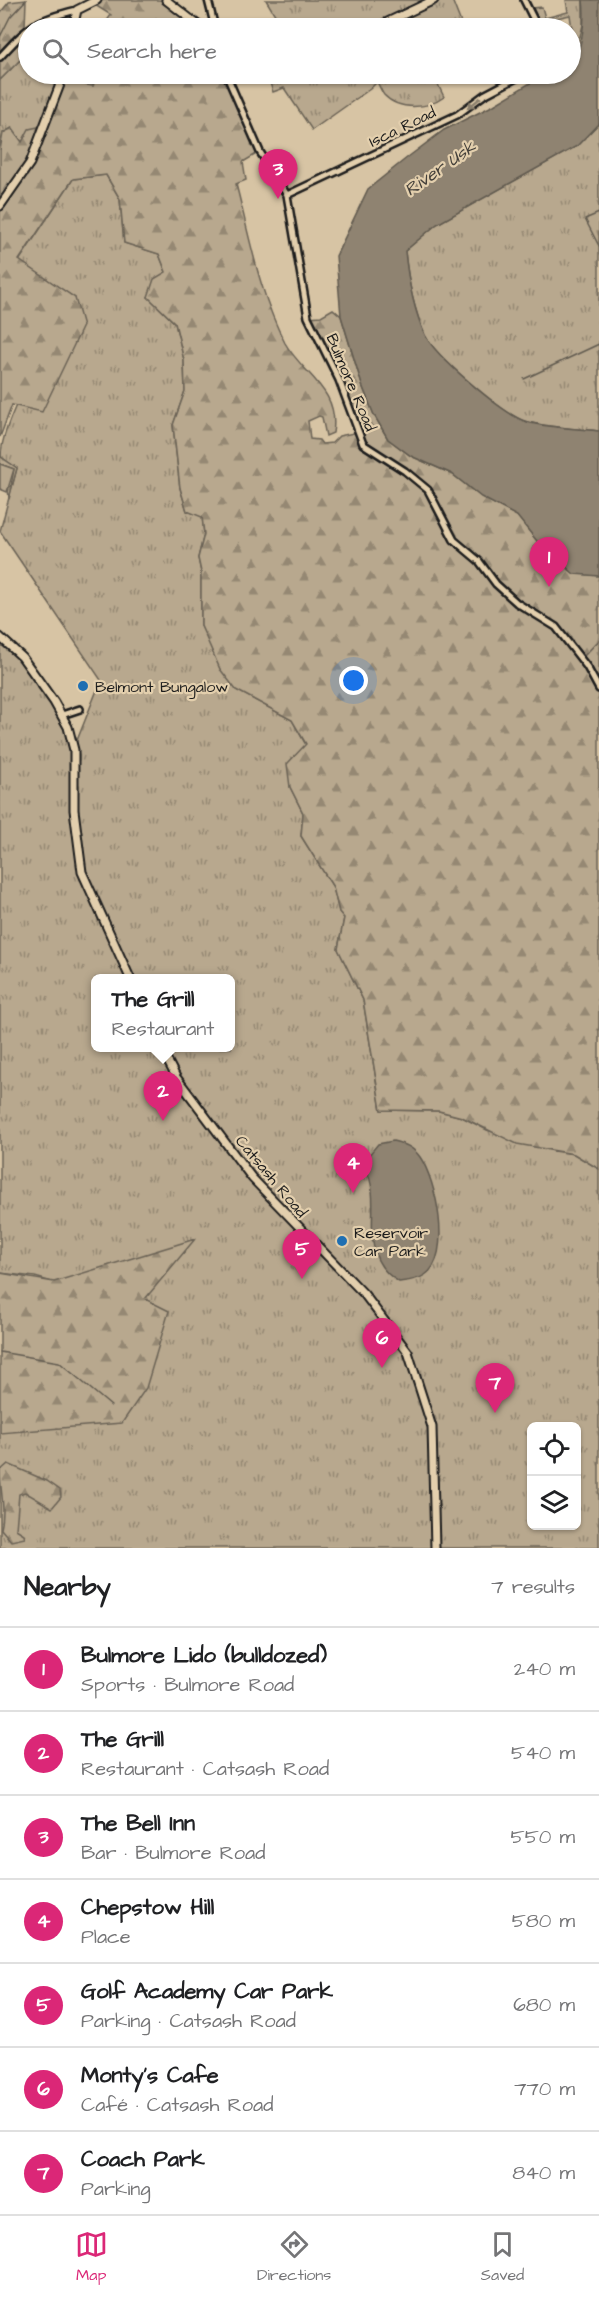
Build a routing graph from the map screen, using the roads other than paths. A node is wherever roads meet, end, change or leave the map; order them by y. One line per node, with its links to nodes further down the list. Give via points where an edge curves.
1 (97, 0): 6 (street)
2 (166, 0): 9 (street)
3 (208, 0): 10 (street)
4 (434, 0): 11 (street)
5 (524, 0): 12 (street)
6 (77, 10): 7 (street); 8 (street)
7 (45, 18)
8 (75, 18)
9 (189, 18)
10 (212, 18)
11 (396, 18)
12 (532, 18)
13 (18, 37): 14 (street)
14 (0, 57)
15 (60, 84): 19 (street, via 34,156)
16 (230, 84): 18 (street, Bulmore Road, via 260,152)
17 (505, 84): 18 (street, Isca Road, one-way to 18, via 457,115)
18 (287, 195): 21 (street, Bulmore Road, via 309,317 363,444 428,490 454,540 517,603 556,627)
19 (0, 206)
20 (0, 637): 23 (street, via 22,657)
21 (599, 689)
22 (80, 710): 23 (street)
23 (62, 716): 24 (street, via 74,750 74,810 81,872)
24 (128, 974)
25 (164, 1052): 26 (street, Catsash Road, via 176,1077 252,1178 364,1294 408,1352 432,1427)
26 (435, 1548)

